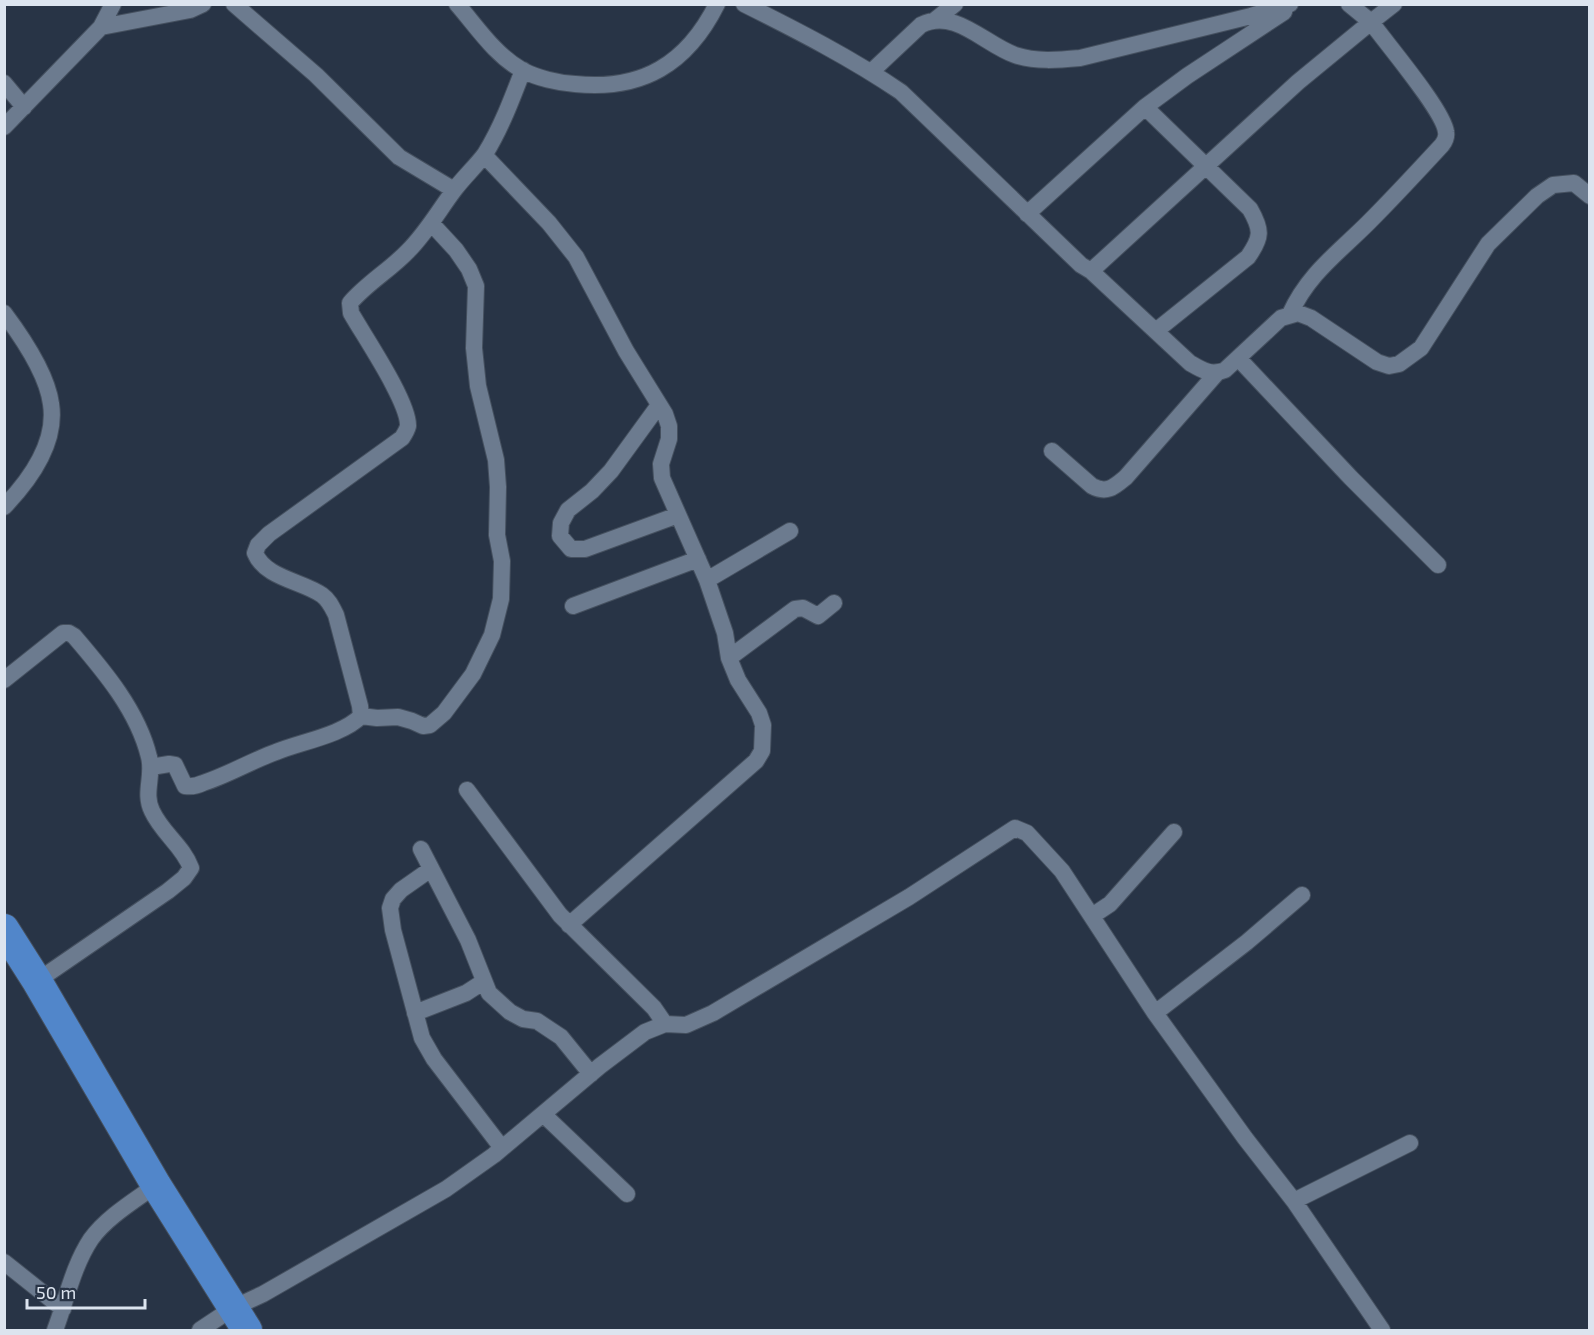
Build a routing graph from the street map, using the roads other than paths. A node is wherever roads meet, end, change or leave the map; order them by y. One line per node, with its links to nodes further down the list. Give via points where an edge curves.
1 (113, 4): 14 (street)
2 (203, 4): 14 (street)
3 (234, 4): 23 (street, via 316,75 399,157)
4 (457, 4): 15 (street, via 490,43)
5 (717, 4): 15 (street, via 679,56 659,71 632,83 564,83)
6 (744, 4): 16 (street)
7 (955, 4): 12 (street)
8 (1290, 4): 12 (street, via 1080,58 1054,61 1014,54 950,21)
9 (1294, 4): 19 (street)
10 (1349, 4): 13 (street)
11 (1394, 4): 13 (street)
12 (935, 20): 16 (street, via 921,25)
13 (1371, 22): 22 (street, via 1298,82); 29 (street, via 1435,107 1446,138 1367,224 1320,268)
14 (101, 27): 18 (street)
15 (523, 70): 21 (street)
16 (871, 72): 25 (street, via 901,92)
17 (4, 82): 18 (street)
18 (24, 107): 20 (street)
19 (1145, 107): 22 (street); 25 (street)
20 (4, 127)
21 (484, 155): 23 (street); 33 (street, via 576,256)
22 (1206, 167): 27 (street); 30 (street, via 1250,209 1260,233 1248,257)
23 (454, 190): 26 (street)
24 (1590, 196): 29 (street, via 1575,183 1553,185 1537,196 1488,244 1421,348 1400,364 1377,362 1311,318)
25 (1027, 214): 27 (street)
26 (432, 224): 45 (street, via 456,250 476,286 474,348 478,386 496,460 501,599 492,635 473,674 430,725 399,717); 45 (street, via 350,303 351,313 406,414 408,427 402,438 268,534 255,554 271,570 322,595 330,603)
27 (1091, 271): 30 (street)
28 (4, 313): 35 (street, via 43,377 52,404 50,433 40,459)
29 (1290, 314): 31 (street)
30 (1157, 330): 32 (street, via 1190,363)
31 (1238, 358): 32 (street); 39 (street)
32 (1216, 374): 34 (street, via 1114,487 1099,490 1092,486)
33 (659, 405): 36 (street, via 669,426 662,478); 36 (street, via 610,471 568,510 560,536 571,549 585,549)
34 (1052, 451)
35 (4, 507)
36 (678, 515): 38 (street)
37 (790, 531): 40 (street)
38 (698, 559): 40 (street); 42 (street)
39 (1438, 565)
40 (707, 580): 43 (street)
41 (834, 603): 43 (street, via 818,616 795,609)
42 (573, 606)
43 (729, 658): 53 (street, via 759,713 763,725 762,751 756,761)
44 (4, 680): 46 (street, via 63,633 69,633 117,690 145,743)
45 (361, 716): 46 (street, via 342,728 191,787 185,786 175,765)
46 (151, 767): 55 (street, via 147,796 152,811 191,868 168,891)
47 (467, 790): 53 (street)
48 (1174, 832): 52 (street, via 1110,904)
49 (421, 849): 50 (street)
50 (431, 869): 56 (street, via 468,940); 57 (street, via 401,890 390,908)
51 (1302, 895): 58 (street)
52 (1092, 916): 58 (street); 59 (street, via 1062,871 1027,833 1015,828 909,897 713,1012 686,1025)
53 (569, 925): 59 (street, via 654,1008)
54 (4, 929): 55 (highway)
55 (37, 981): 64 (highway)
56 (483, 982): 57 (street); 60 (street, via 510,1012 537,1021 561,1037)
57 (415, 1013): 63 (street, via 422,1038 434,1059)
58 (1155, 1013): 66 (street)
59 (665, 1024): 60 (street, via 645,1032)
60 (591, 1074): 61 (street)
61 (543, 1114): 63 (street); 65 (street)
62 (1410, 1143): 66 (street)
63 (502, 1148): 69 (street, via 446,1189 264,1294)
64 (156, 1185): 68 (street, via 122,1209 92,1238); 69 (highway)
65 (627, 1194)
66 (1294, 1201): 72 (street)
67 (4, 1262): 68 (street)
68 (63, 1309): 70 (street)
69 (240, 1319): 71 (street)
70 (55, 1330)
71 (200, 1330)
72 (1382, 1330)

